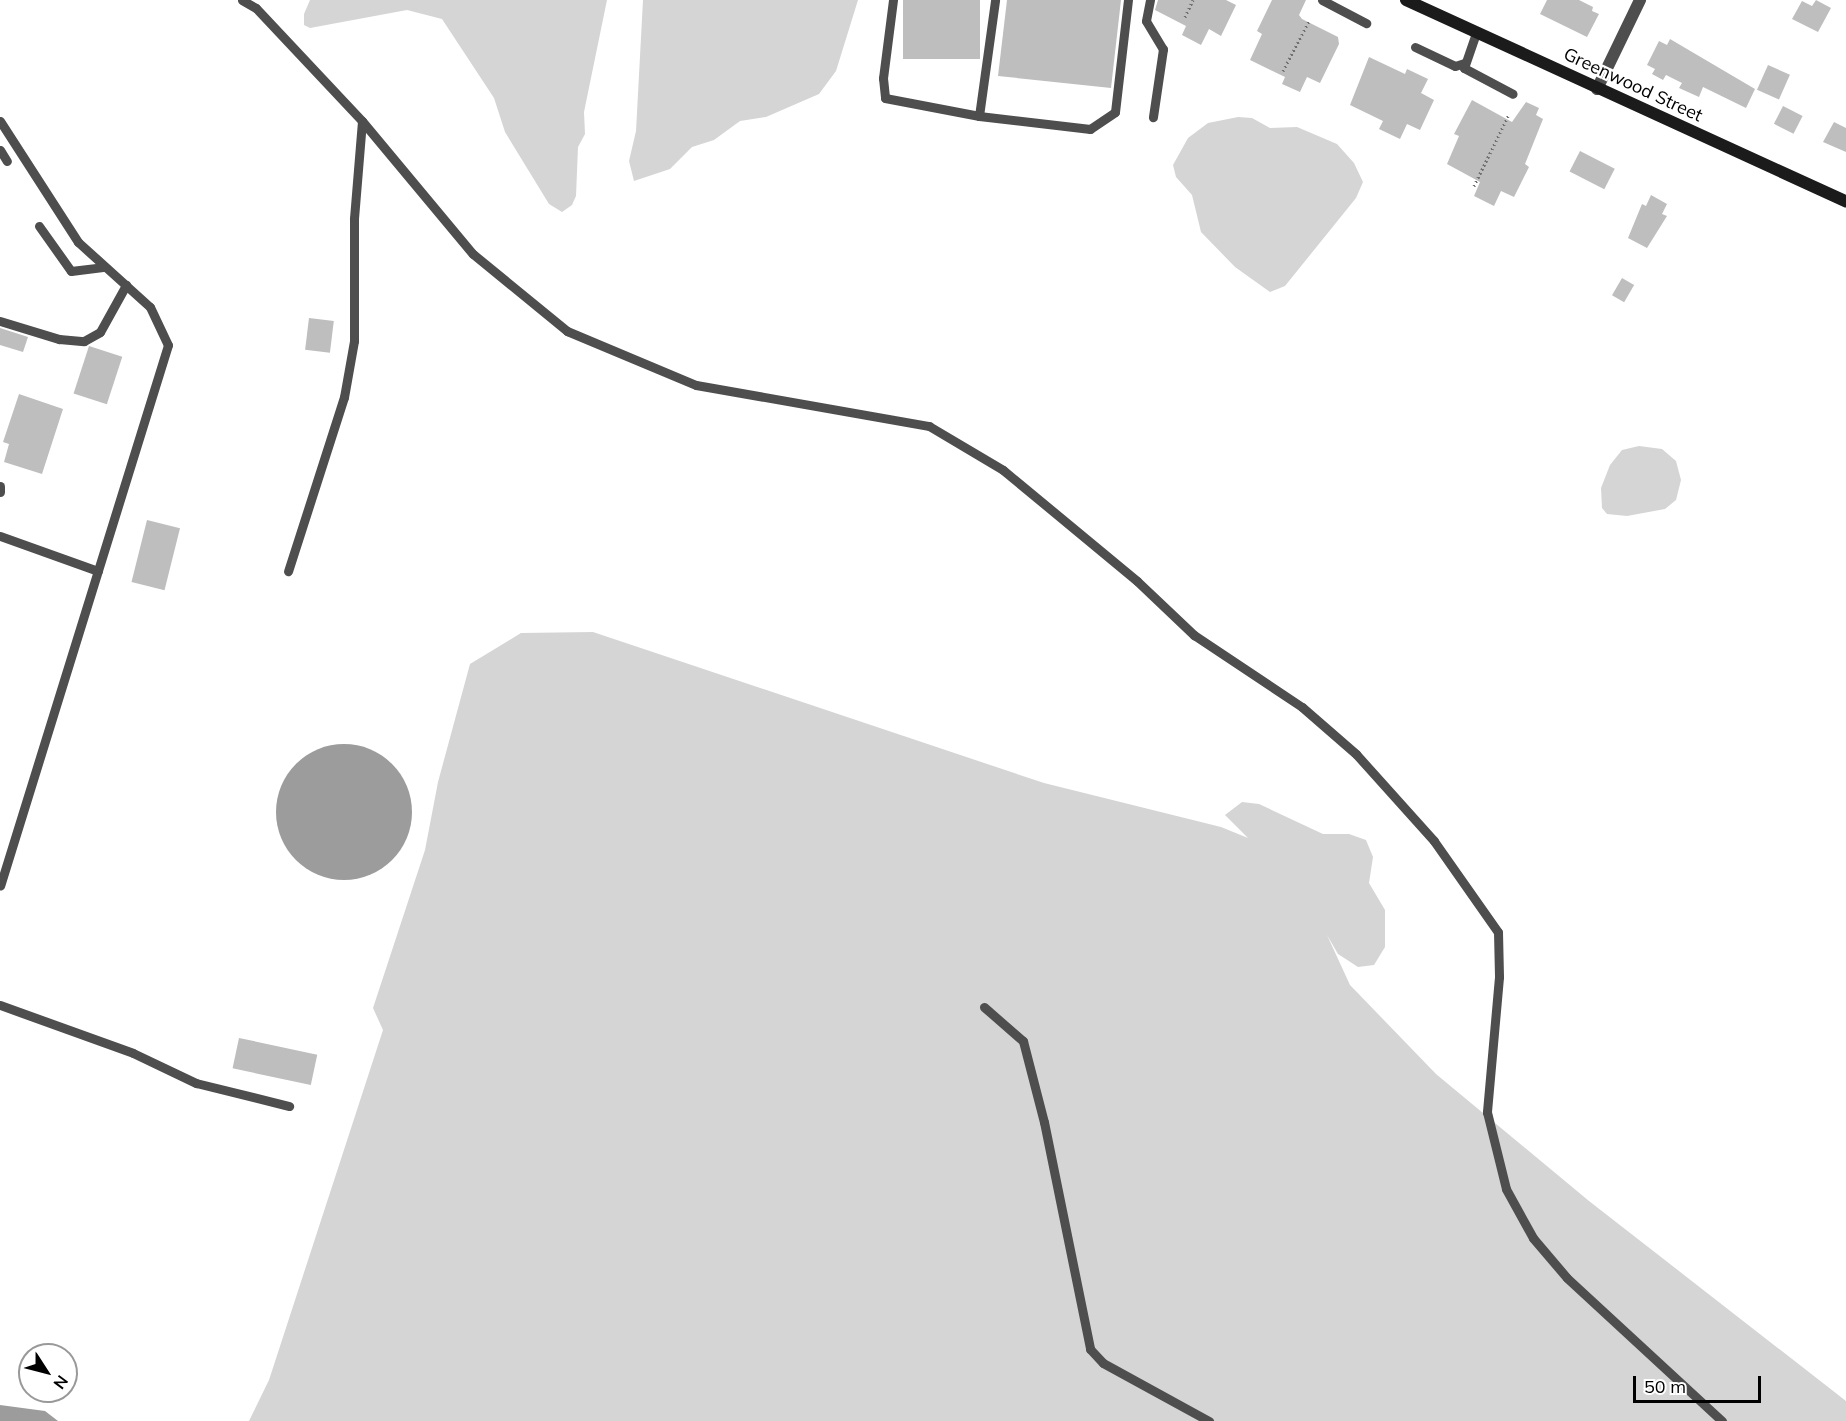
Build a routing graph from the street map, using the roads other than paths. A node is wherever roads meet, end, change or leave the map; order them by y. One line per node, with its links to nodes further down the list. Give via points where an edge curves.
1 (242, 0): 18 (lane, via 256,8)
2 (893, 0): 15 (lane, via 883,78 885,99)
3 (995, 0): 15 (lane)
4 (1128, 0): 15 (lane, via 1115,112 1090,129)
5 (1150, 0): 16 (lane, via 1146,21 1163,49)
6 (1322, 0): 9 (lane)
7 (1406, 0): 10 (main road, Greenwood Street)
8 (1640, 0): 13 (street)
9 (1366, 23)
10 (1476, 33): 12 (lane); 13 (main road, Greenwood Street)
11 (1415, 46): 12 (lane, via 1455,66)
12 (1464, 63): 14 (lane, via 1469,73)
13 (1597, 89): 21 (main road, Greenwood Street)
14 (1513, 94)
15 (979, 116)
16 (1153, 117)
17 (0, 121): 23 (lane, via 78,242)
18 (363, 121): 30 (lane, via 354,219 354,341 344,398); 36 (lane, via 473,254 567,331 696,385 929,426 1003,470 1137,580 1194,635 1302,708 1356,754 1434,841 1498,932 1499,976 1487,1112 1506,1189 1527,1228 1567,1278)
19 (0, 150): 20 (lane)
20 (7, 161)
21 (1846, 201)
22 (39, 226): 23 (lane, via 71,271)
23 (105, 267): 24 (lane)
24 (126, 285): 25 (lane, via 100,332 84,340 59,339); 29 (lane, via 150,307 168,345)
25 (0, 321)
26 (0, 486): 27 (lane)
27 (0, 492)
28 (0, 536): 29 (lane)
29 (98, 571): 31 (lane)
30 (288, 571)
31 (0, 886)
32 (0, 1005): 34 (lane, via 133,1053 196,1083)
33 (984, 1007): 35 (lane, via 1023,1041 1044,1122 1090,1349 1103,1363)
34 (288, 1106)
35 (1209, 1421)
36 (1722, 1421)

